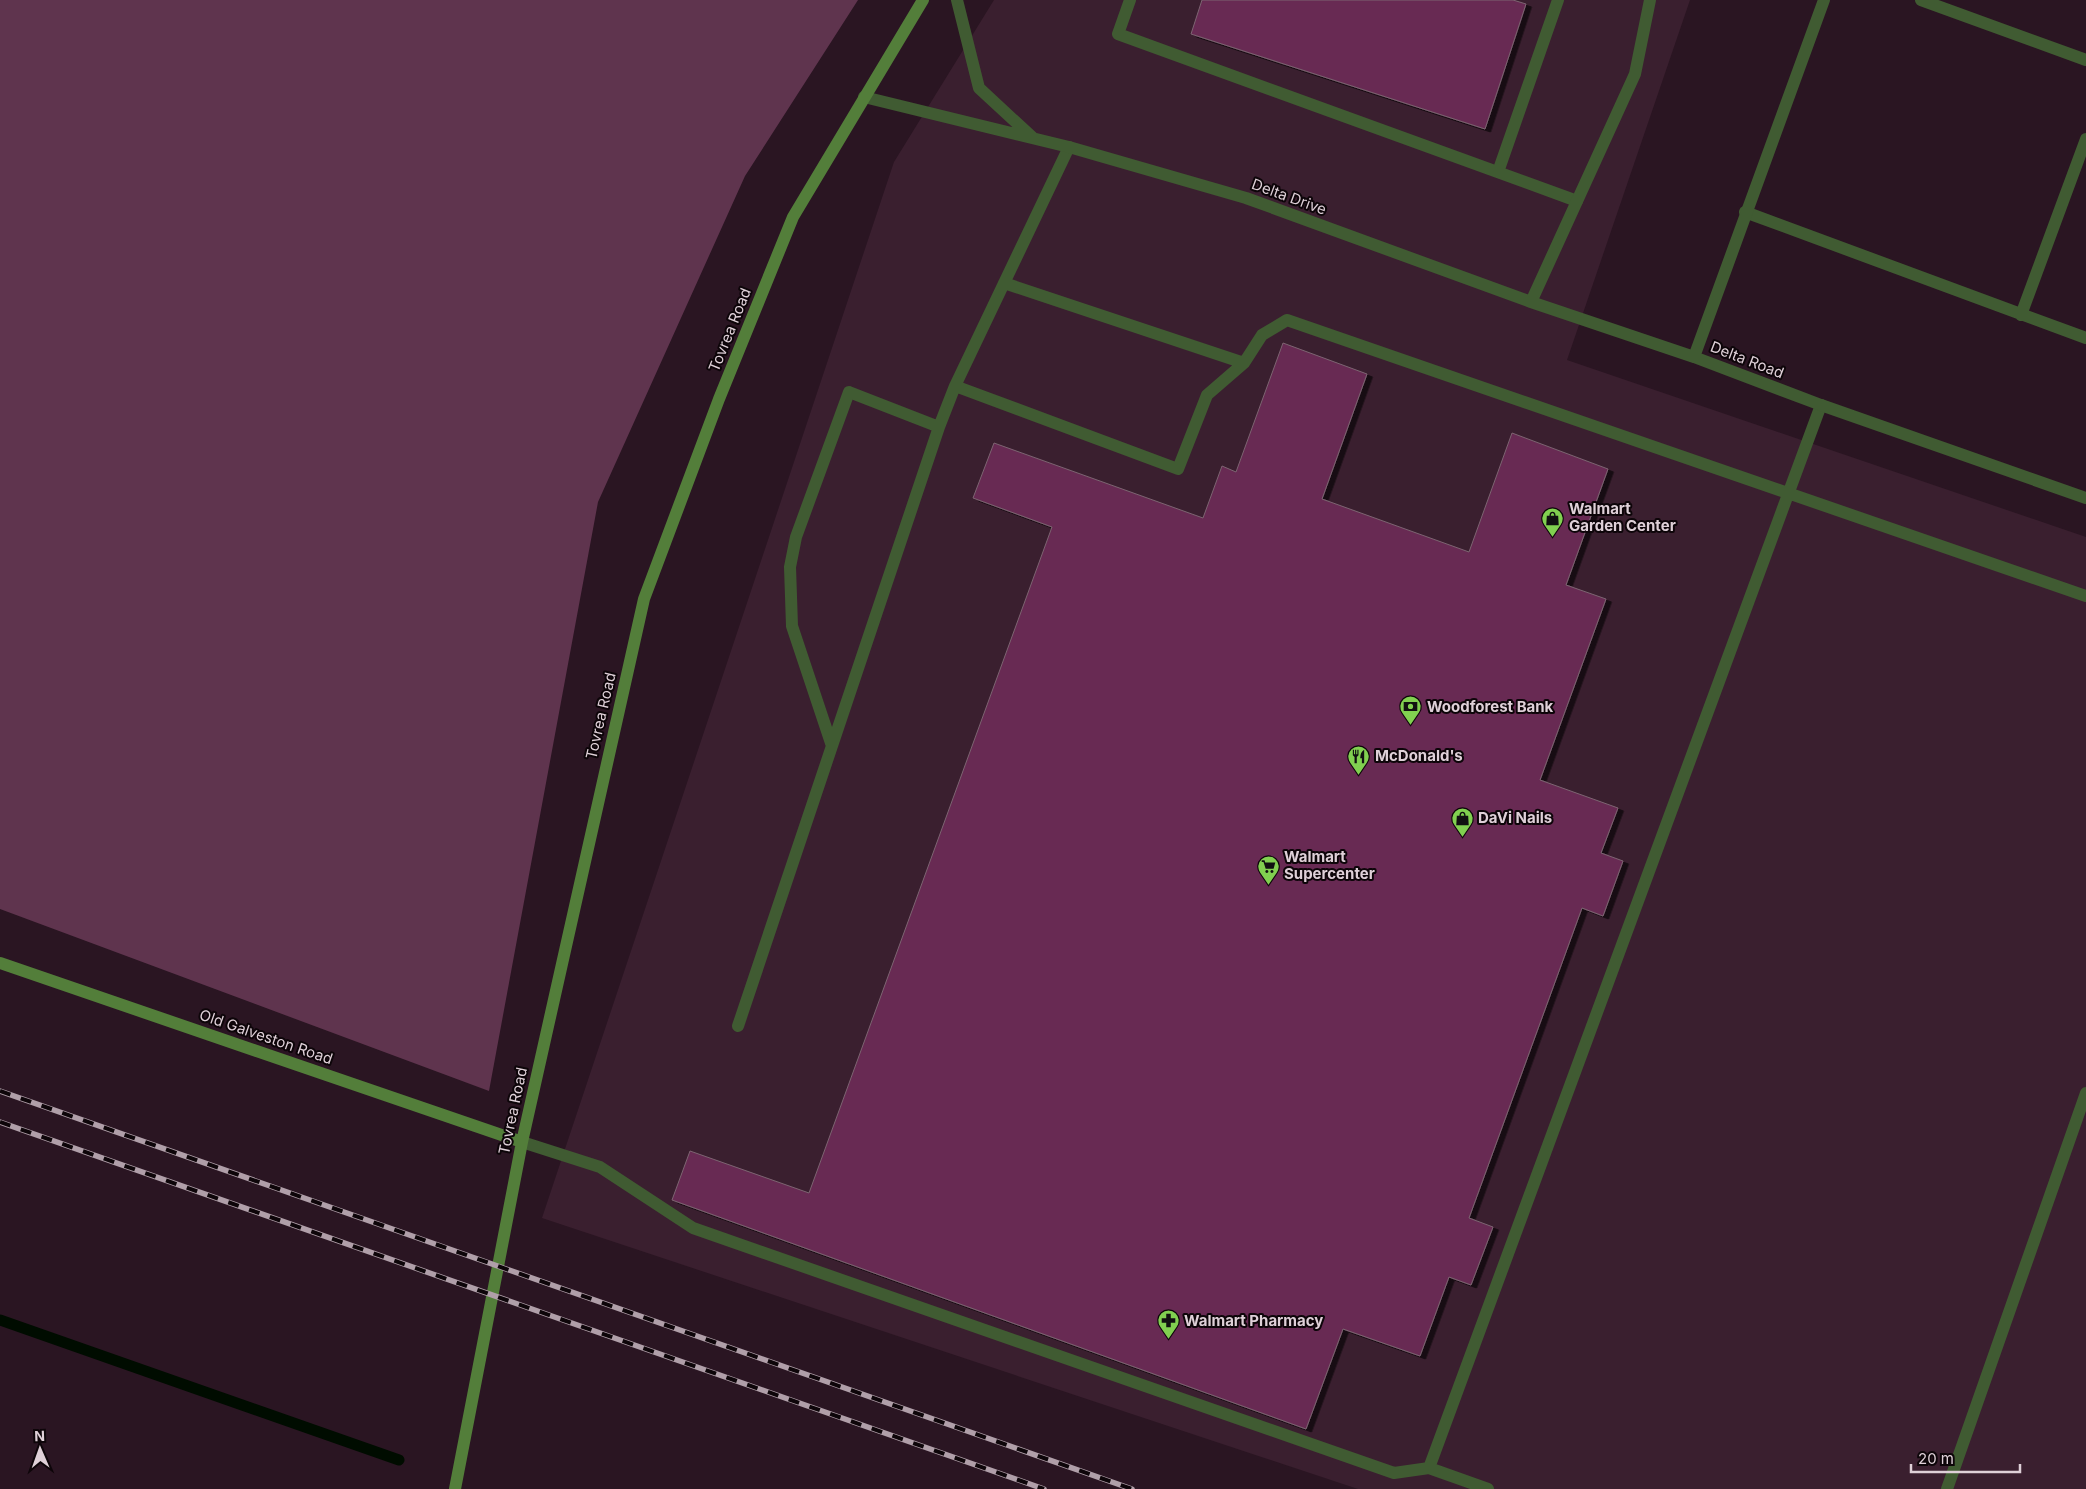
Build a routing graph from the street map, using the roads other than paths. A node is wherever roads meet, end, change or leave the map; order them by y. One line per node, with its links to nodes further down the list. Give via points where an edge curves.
1 (922, 0): 9 (street, Tovrea Road)
2 (957, 0): 10 (street, via 979,88)
3 (1130, 0): 13 (street, via 1118,34)
4 (1558, 0): 13 (street)
5 (1650, 0): 14 (street, via 1635,74)
6 (1921, 0): 8 (street)
7 (1826, 1): 15 (street, Delta Road)
8 (2086, 60)
9 (864, 97): 10 (street, Delta Drive); 32 (street, Tovrea Road, via 794,217 719,399 644,599)
10 (1034, 139): 12 (street, Delta Drive)
11 (2086, 139): 18 (street)
12 (1069, 148): 16 (street); 17 (street, Delta Drive, via 1246,198)
13 (1498, 172): 14 (street)
14 (1578, 201): 17 (street)
15 (1745, 212): 18 (street); 20 (street, Delta Road)
16 (1004, 283): 21 (street); 22 (street)
17 (1532, 302): 20 (street, Delta Drive)
18 (2021, 315): 19 (street)
19 (2086, 338)
20 (1694, 357): 23 (street, Delta Road)
21 (1244, 363): 22 (street, via 1208,395 1178,469); 25 (street, via 1262,335 1286,320)
22 (955, 386): 24 (street)
23 (1821, 405): 25 (street); 26 (street, Delta Road)
24 (939, 427): 28 (street); 28 (street, via 849,392 796,537 790,567 792,626)
25 (1789, 494): 27 (street); 33 (street)
26 (2086, 498)
27 (2086, 596)
28 (832, 746): 30 (street)
29 (0, 963): 32 (street, Old Galveston Road)
30 (738, 1026)
31 (2086, 1092): 36 (street)
32 (522, 1142): 33 (street, via 600,1167 693,1228 1394,1473); 34 (street, Tovrea Road)
33 (1429, 1468): 35 (street)
34 (455, 1489)
35 (1488, 1489)
36 (1947, 1489)

